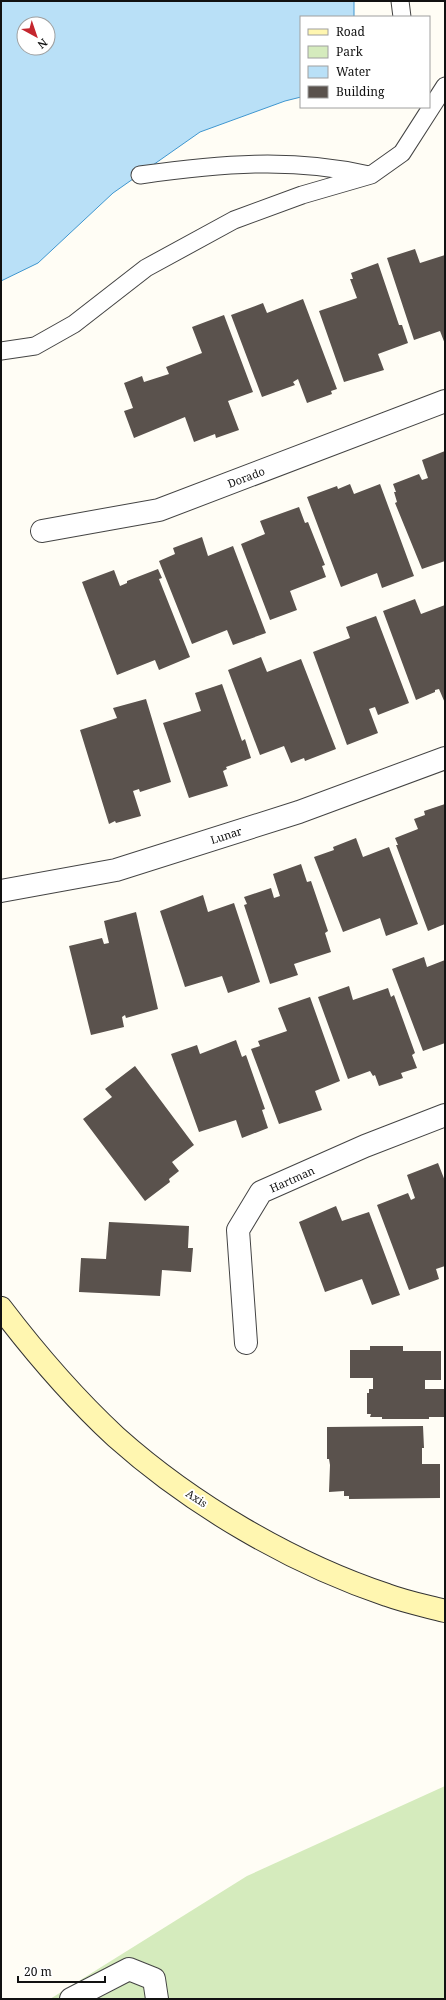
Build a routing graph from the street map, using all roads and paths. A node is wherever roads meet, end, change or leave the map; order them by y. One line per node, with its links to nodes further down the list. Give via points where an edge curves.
1 (400, 1): 2 (lane)
2 (402, 16)
3 (437, 89): 4 (lane)
4 (430, 102)
5 (426, 108): 7 (lane, via 402,152)
6 (140, 175): 7 (lane, via 190,168 302,164 332,166)
7 (371, 175): 8 (lane, via 302,195 234,220 146,268 67,328 35,346)
8 (1, 351)
9 (445, 401): 10 (street, Dorado, via 159,510)
10 (42, 531)
11 (445, 758): 12 (street, Lunar, via 300,812 116,870)
12 (1, 891)
13 (445, 1115): 15 (street, Hartman, via 365,1146 261,1192 238,1230)
14 (1, 1308): 16 (street, Axis, via 74,1396 117,1437 175,1484 239,1526 309,1563 386,1595)
15 (246, 1342)
16 (445, 1611)
17 (71, 1999): 18 (street, via 129,1969 154,1979)
18 (157, 1999)

